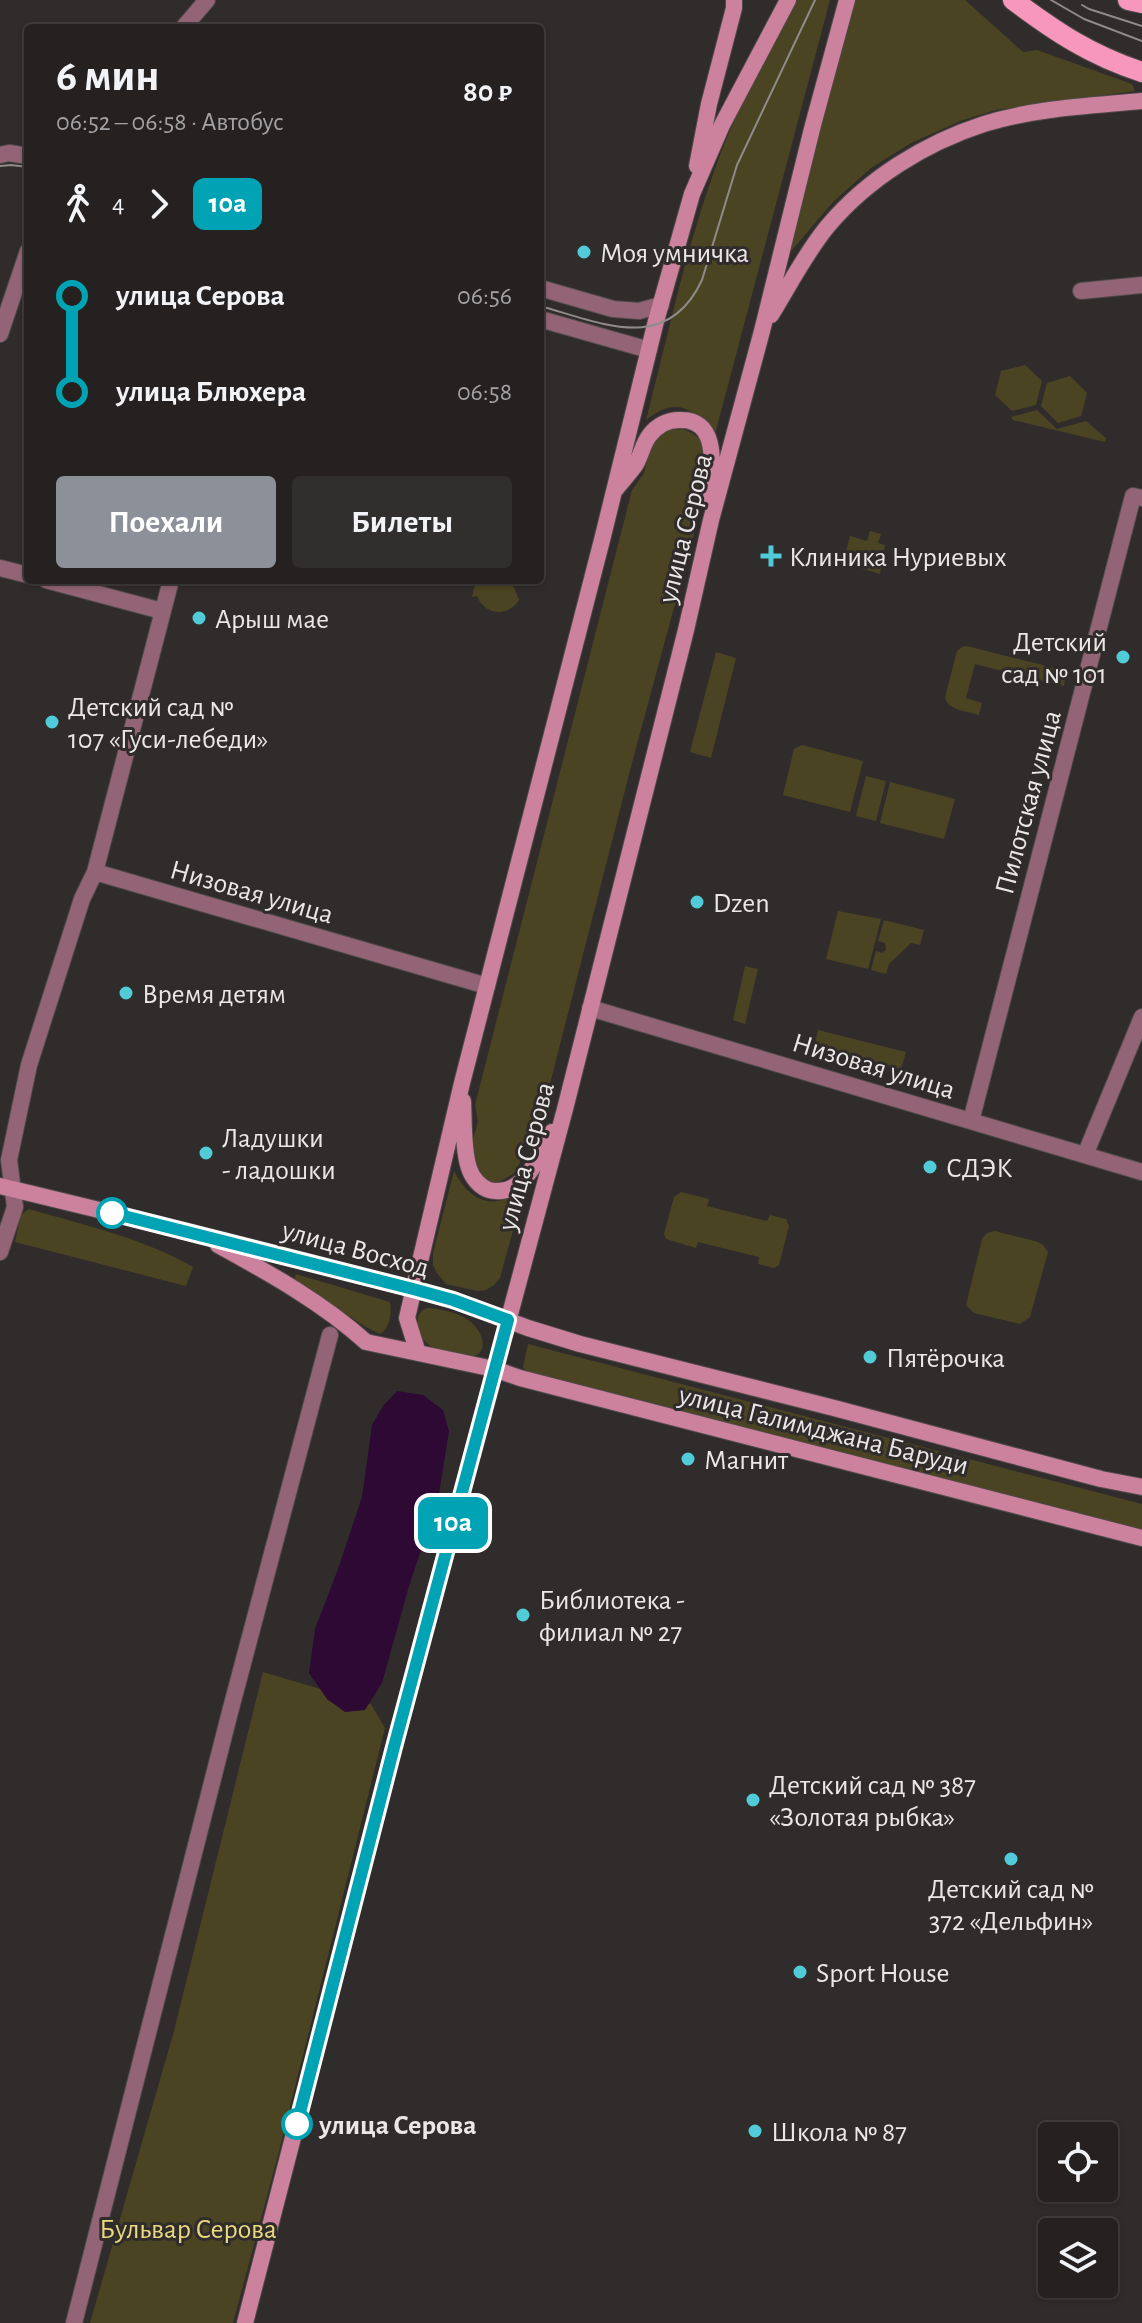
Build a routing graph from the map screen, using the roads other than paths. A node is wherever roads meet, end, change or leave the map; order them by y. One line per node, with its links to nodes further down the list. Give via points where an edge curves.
1 (207, 0): 8 (street)
2 (734, 0): 13 (street)
3 (788, 0): 13 (street)
4 (847, 0): 20 (street, улица Серова)
5 (1013, 0): 9 (main road, via 1057,33 1108,61)
6 (1128, 0): 7 (main road)
7 (1142, 3)
8 (186, 24)
9 (1142, 72)
10 (1142, 101): 20 (street, via 984,124 907,159 871,184 829,225)
11 (0, 155): 12 (street)
12 (24, 155)
13 (692, 194): 18 (street)
14 (24, 263): 21 (street)
15 (1142, 285): 17 (street)
16 (544, 289): 18 (street, via 613,309 639,311)
17 (1081, 291)
18 (661, 305): 22 (street)
19 (544, 320): 22 (street)
20 (762, 331): 25 (street, улица Серова)
21 (0, 334)
22 (649, 350): 23 (street)
23 (612, 494): 25 (street, via 650,435 662,424 689,420 704,430 711,446); 32 (street)
24 (1138, 497): 37 (street, Пилотская улица)
25 (711, 520): 33 (street, улица Серова)
26 (0, 568): 27 (street)
27 (24, 574)
28 (61, 584): 30 (street)
29 (170, 584): 30 (street)
30 (162, 611): 31 (street)
31 (95, 872): 32 (street, Низовая улица); 40 (street, via 29,1065)
32 (487, 986): 35 (street)
33 (590, 1008): 36 (street, улица Серова); 37 (street, Низовая улица)
34 (1142, 1017): 38 (street)
35 (462, 1083): 36 (street, via 467,1161 470,1173 487,1189 508,1189 526,1177); 43 (street)
36 (565, 1109): 44 (street, улица Серова)
37 (971, 1121): 38 (street, Низовая улица)
38 (1085, 1155): 39 (street, Низовая улица)
39 (1142, 1172)
40 (6, 1188): 41 (street, улица Восход); 42 (street, via 15,1207)
41 (190, 1232): 43 (street, улица Восход); 46 (street, улица Восход, via 299,1292 366,1342)
42 (0, 1252)
43 (413, 1289): 44 (street, улица Восход); 46 (street, via 407,1318)
44 (508, 1320): 47 (street, улица Серова); 48 (street, улица Галимджана Баруди, via 580,1344)
45 (330, 1335): 50 (street)
46 (418, 1353): 47 (street, улица Восход)
47 (494, 1369): 49 (street, улица Галимджана Баруди); 51 (street, улица Серова)
48 (1142, 1487)
49 (1142, 1538)
50 (74, 2323)
51 (245, 2323)

